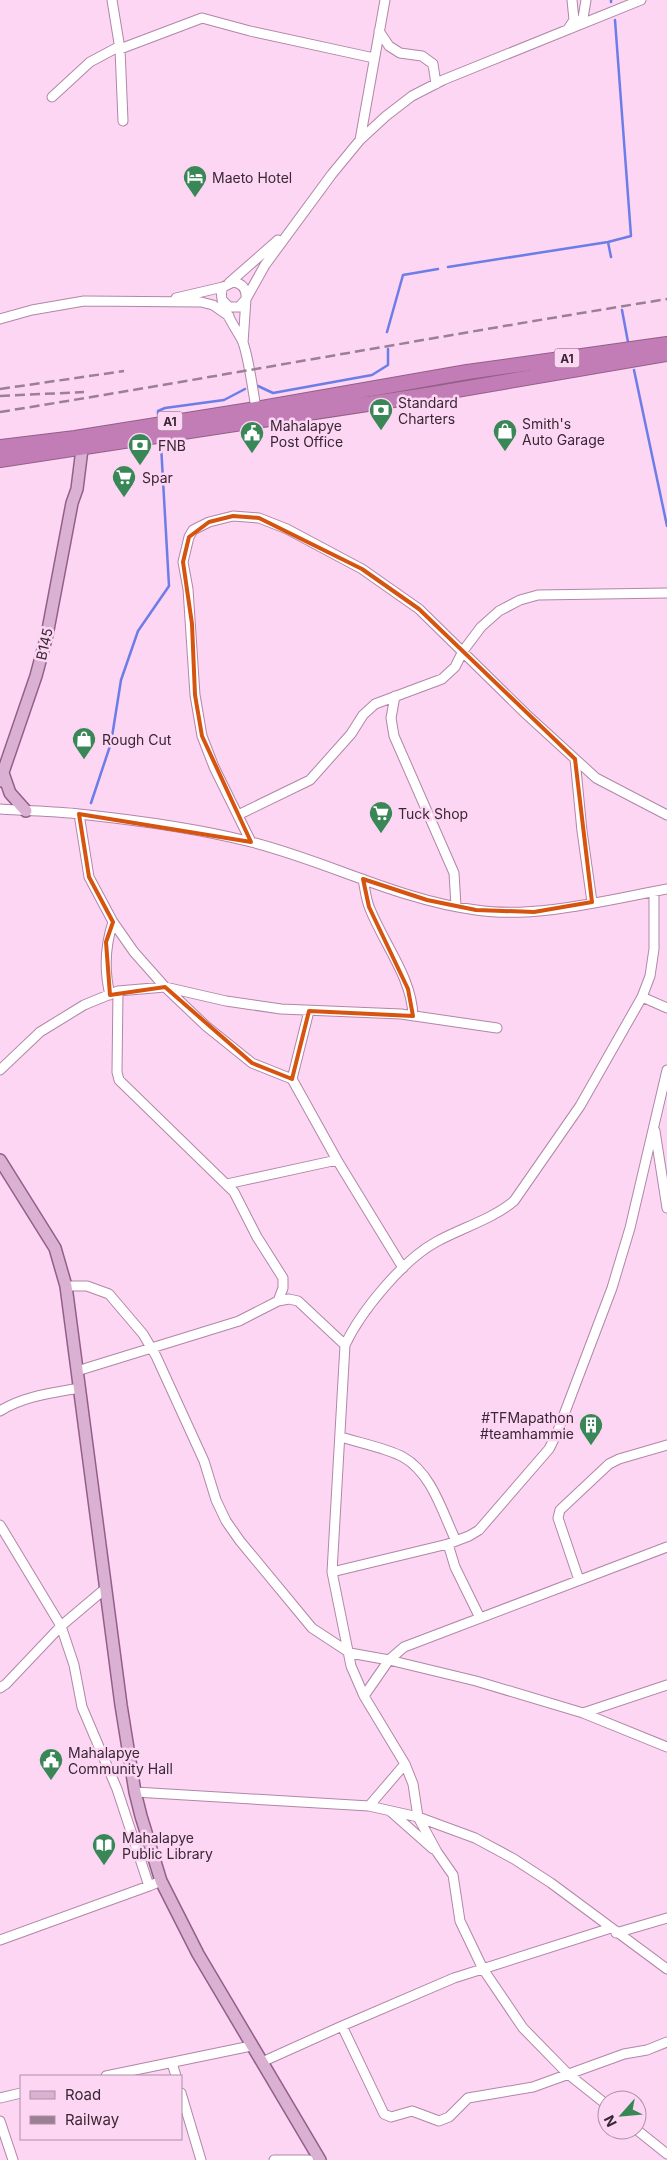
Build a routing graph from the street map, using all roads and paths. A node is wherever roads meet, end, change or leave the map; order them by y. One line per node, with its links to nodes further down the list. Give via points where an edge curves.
1 (112, 0): 8 (street)
2 (385, 0): 7 (street)
3 (572, 0): 6 (street)
4 (586, 0): 6 (street, via 584,18)
5 (641, 0): 6 (street)
6 (572, 28): 10 (street)
7 (379, 32): 9 (street); 10 (street, via 389,46 400,53 422,56 433,64)
8 (120, 48): 9 (street, via 202,18); 11 (street, via 105,52 90,62); 12 (street)
9 (374, 58): 13 (street)
10 (436, 84): 13 (street, via 412,96)
11 (52, 98)
12 (123, 121)
13 (360, 140): 14 (street)
14 (304, 210): 15 (street, via 265,253); 16 (street, via 265,265)
15 (226, 285): 16 (street, via 240,284 246,291); 17 (street, via 221,293); 18 (street, via 184,297)
16 (246, 299): 17 (street, via 236,308 229,307); 21 (street)
17 (222, 300): 19 (street)
18 (149, 301): 19 (street, via 201,302 213,305); 20 (street, via 84,301 32,310)
19 (229, 316): 21 (street)
20 (0, 320)
21 (243, 343): 24 (street)
22 (667, 344): 24 (highway, A1, via 467,372)
23 (667, 354): 24 (highway, A1)
24 (258, 415): 25 (highway, A1)
25 (79, 442): 26 (highway, A1); 27 (highway, A1); 32 (main road, B145 / B145, via 72,503 47,635)
26 (0, 447)
27 (0, 460)
28 (667, 593): 29 (street, via 538,594 499,611 481,627)
29 (463, 651): 30 (street, via 442,679); 31 (street); 36 (street, via 419,609 362,569 286,529 260,518 233,516 193,530 188,537 183,562 192,624 195,695 207,750)
30 (395, 696): 36 (street, via 375,704 363,715 351,734 310,780); 43 (street, via 391,718 394,736 454,873)
31 (576, 759): 37 (street, via 605,784); 42 (street)
32 (1, 777): 34 (main road)
33 (0, 809): 34 (street)
34 (26, 811): 35 (street)
35 (79, 814): 38 (street); 44 (street, via 90,877)
36 (238, 815): 38 (street)
37 (667, 815)
38 (251, 842): 39 (street)
39 (363, 879): 43 (street); 50 (street, via 369,907 408,989)
40 (667, 889): 41 (street)
41 (654, 892): 42 (street); 47 (street, via 654,949 650,976)
42 (592, 902): 43 (street, via 534,912)
43 (456, 906)
44 (113, 922): 45 (street, via 134,952); 46 (street, via 106,942 106,981)
45 (165, 986): 46 (street); 49 (street, via 226,1001); 54 (street, via 206,1026 252,1063)
46 (114, 993): 52 (street, via 84,1005 40,1032); 58 (street, via 119,1080)
47 (642, 997): 48 (street); 60 (street, via 580,1106 514,1201 503,1210 435,1243)
48 (667, 1008)
49 (309, 1012): 50 (street); 54 (street)
50 (413, 1016): 51 (street)
51 (497, 1028)
52 (0, 1070)
53 (667, 1070): 55 (street)
54 (292, 1079): 57 (street)
55 (654, 1126): 59 (street); 71 (street, via 612,1288 557,1433 549,1449 480,1530)
56 (0, 1160): 61 (main road, via 55,1248)
57 (337, 1160): 58 (street); 60 (street)
58 (227, 1184): 62 (street, via 283,1278)
59 (667, 1208)
60 (403, 1268): 63 (street, via 358,1322)
61 (66, 1286): 64 (street, via 87,1286 109,1294); 65 (main road)
62 (278, 1300): 63 (street, via 298,1301); 64 (street, via 239,1320)
63 (345, 1345): 68 (street)
64 (150, 1347): 65 (street); 78 (street, via 204,1461 226,1522 312,1628)
65 (78, 1371): 66 (main road)
66 (79, 1388): 67 (street, via 29,1398); 75 (main road)
67 (0, 1411)
68 (341, 1437): 71 (street, via 403,1457 415,1467 428,1482); 73 (street)
69 (667, 1445): 74 (street, via 609,1464 560,1510 558,1518)
70 (0, 1525): 77 (street)
71 (452, 1543): 73 (street); 76 (street, via 458,1573)
72 (667, 1547): 74 (street)
73 (332, 1572): 78 (street)
74 (579, 1580): 76 (street)
75 (106, 1588): 77 (street); 87 (main road)
76 (480, 1618): 79 (street, via 404,1647)
77 (61, 1626): 81 (street); 93 (street, via 74,1664 82,1707 117,1789)
78 (350, 1653): 79 (street); 83 (street, via 351,1666)
79 (389, 1660): 83 (street); 84 (street)
80 (667, 1685): 84 (street)
81 (3, 1686): 82 (street)
82 (0, 1694)
83 (364, 1696): 86 (street)
84 (583, 1712): 85 (street)
85 (667, 1747)
86 (405, 1764): 88 (street); 90 (street, via 413,1784)
87 (135, 1792): 88 (street); 92 (main road)
88 (370, 1806): 89 (street)
89 (388, 1810): 90 (street); 91 (street)
90 (418, 1817): 91 (street); 95 (street, via 475,1838 514,1858)
91 (437, 1852): 97 (street, via 453,1875 460,1922)
92 (160, 1881): 93 (street); 101 (main road)
93 (149, 1886): 96 (street)
94 (667, 1918): 95 (street)
95 (614, 1930): 97 (street); 98 (street)
96 (0, 1940)
97 (483, 1969): 99 (street); 104 (street, via 522,2028)
98 (667, 1969)
99 (342, 2026): 102 (street); 104 (street, via 387,2116 412,2112 439,2121 449,2117 468,2098 534,2087)
100 (667, 2042): 104 (street)
101 (251, 2046): 102 (main road); 103 (street)
102 (262, 2062): 119 (main road)
103 (172, 2063): 105 (street); 106 (street)
104 (568, 2074): 109 (street)
105 (111, 2075)
106 (176, 2075)
107 (20, 2093): 110 (street)
108 (182, 2096): 116 (street)
109 (597, 2097)
110 (0, 2098)
111 (0, 2121): 115 (street)
112 (647, 2138): 113 (street)
113 (667, 2154)
114 (290, 2159): 117 (street); 118 (street)
115 (13, 2160)
116 (201, 2160)
117 (274, 2160)
118 (309, 2160)
119 (320, 2160)

